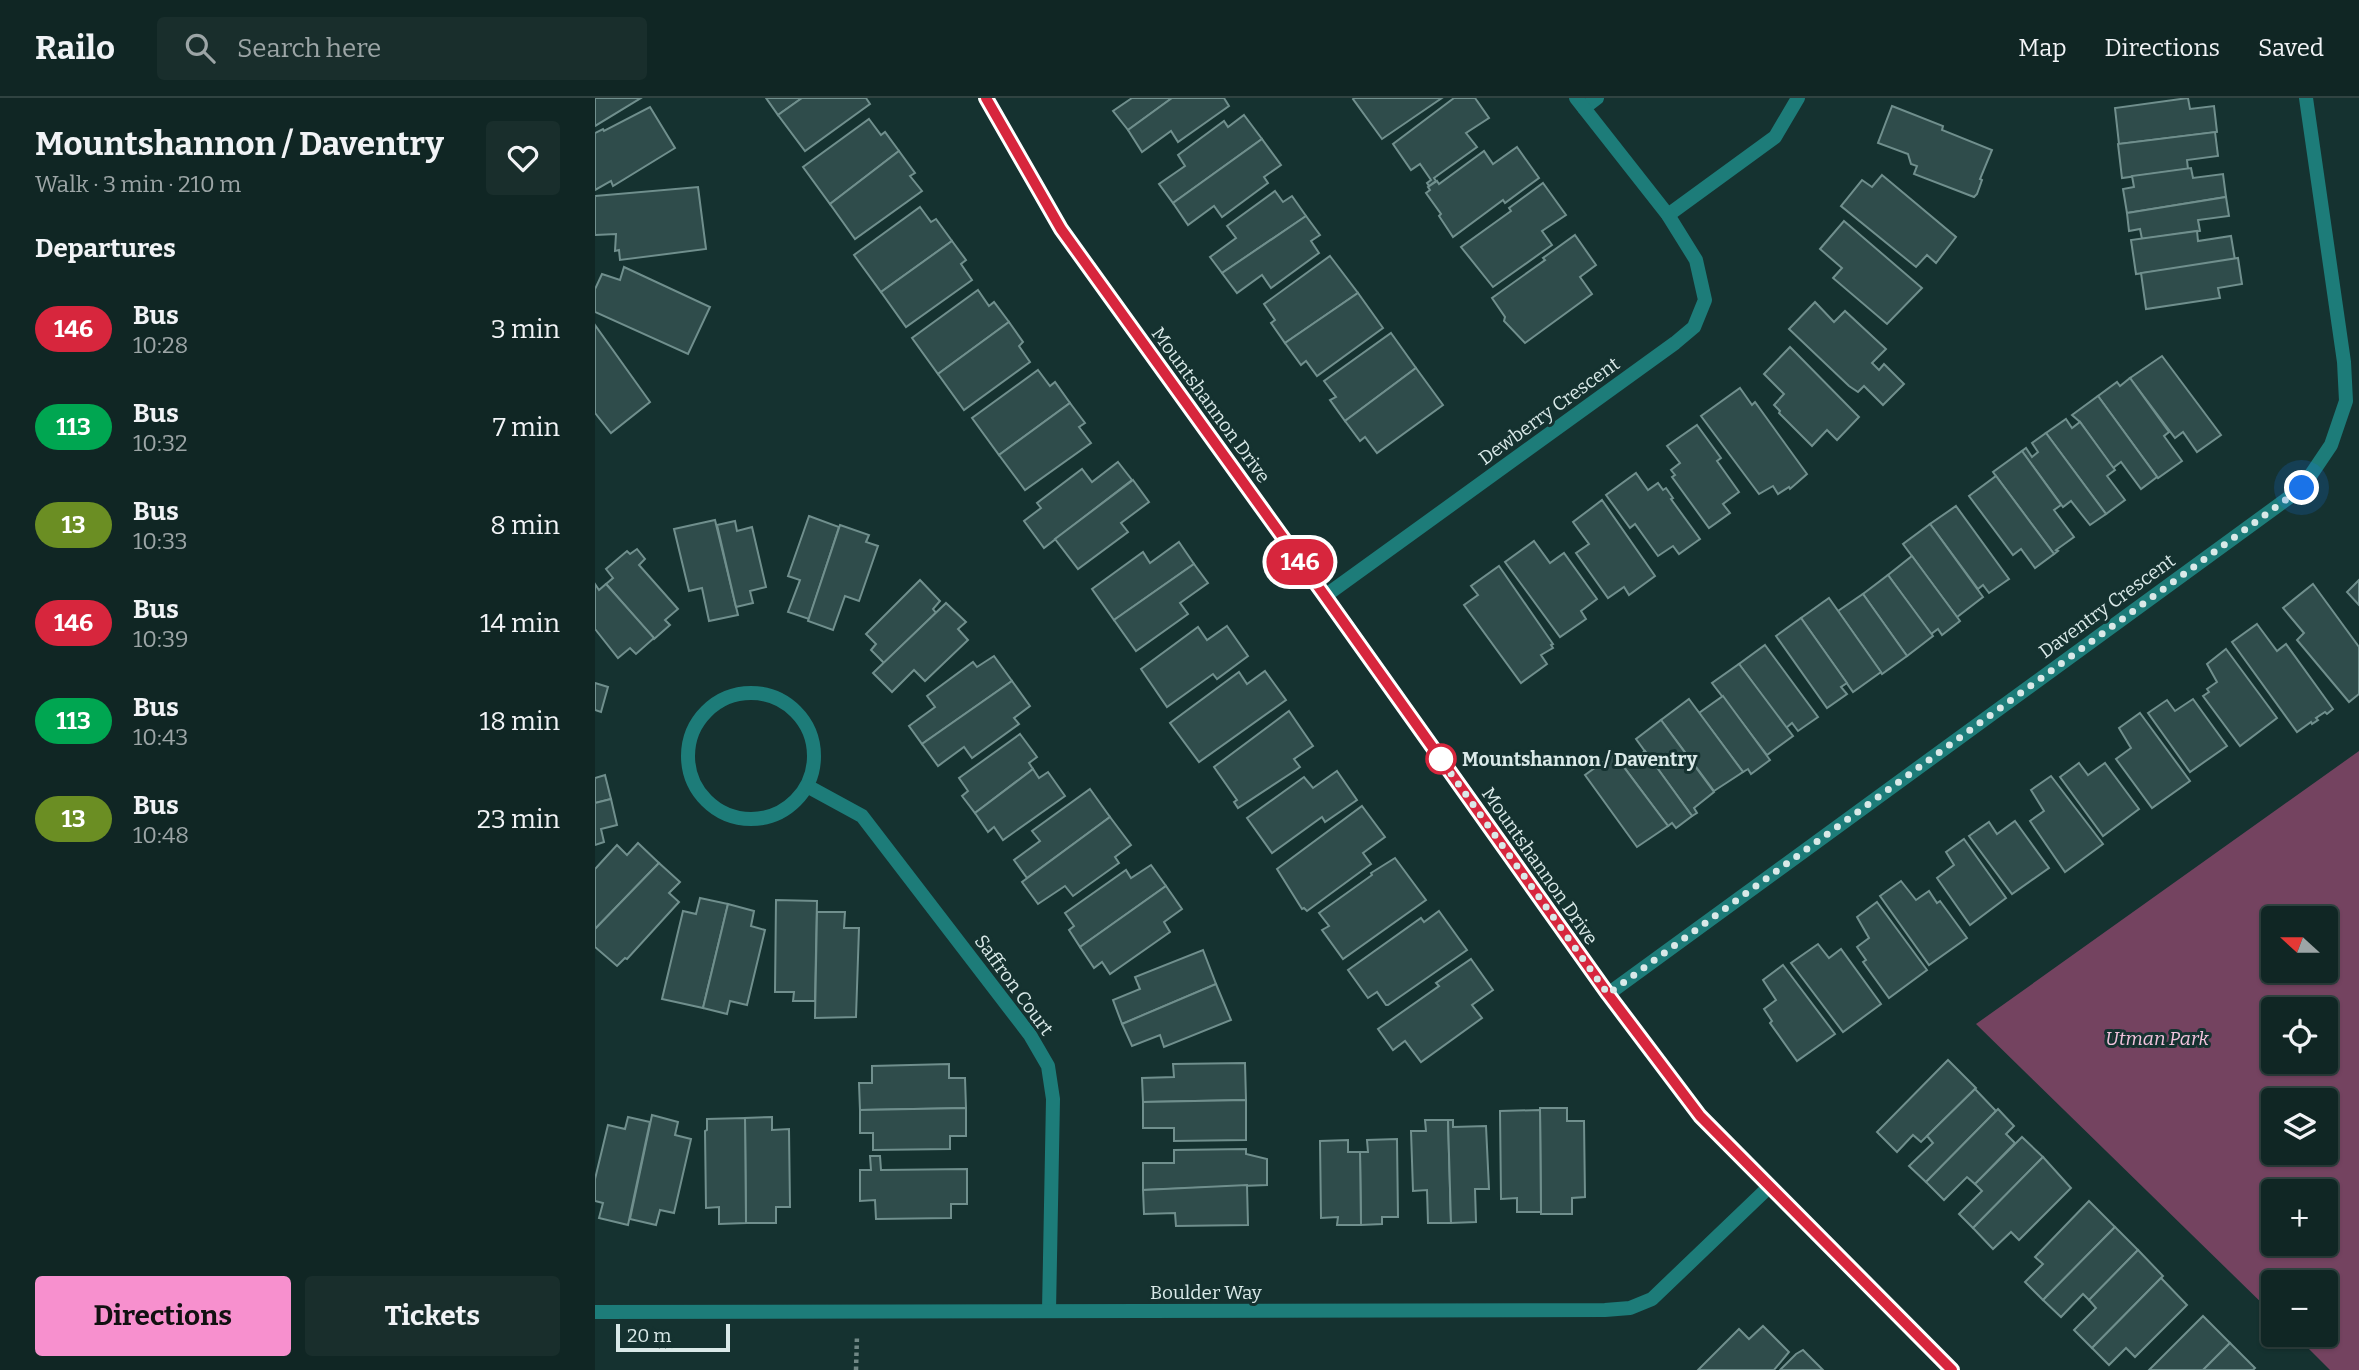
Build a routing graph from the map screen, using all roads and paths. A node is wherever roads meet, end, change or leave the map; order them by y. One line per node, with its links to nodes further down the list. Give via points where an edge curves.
1 (986, 98): 7 (street, Mountshannon Drive, via 1061,229)
2 (1597, 98): 5 (street, Dewberry Crescent)
3 (1798, 98): 6 (street, via 1775,137)
4 (2306, 98): 9 (street, Daventry Crescent, via 2346,401 2331,445 2302,488)
5 (1580, 103): 6 (street, Dewberry Crescent)
6 (1668, 215): 7 (street, Dewberry Crescent, via 1696,260 1705,300 1694,327)
7 (1325, 596): 9 (street, Mountshannon Drive)
8 (807, 786): 8 (street, via 814,765 806,724 774,697 753,692 732,696 713,705 699,721 690,740 688,761 704,798 720,811 759,819 778,813); 11 (street, Saffron Court, via 862,816 1030,1035 1048,1066 1053,1099)
9 (1608, 994): 10 (street, Mountshannon Drive, via 1700,1116)
10 (1770, 1186): 11 (street, Boulder Way, via 1652,1299 1630,1308); 15 (street, Mountshannon Drive)
11 (1049, 1311): 13 (street, Boulder Way)
12 (595, 1312): 13 (street, Boulder Way)
13 (857, 1313): 14 (path)
14 (856, 1370)
15 (1952, 1370)

